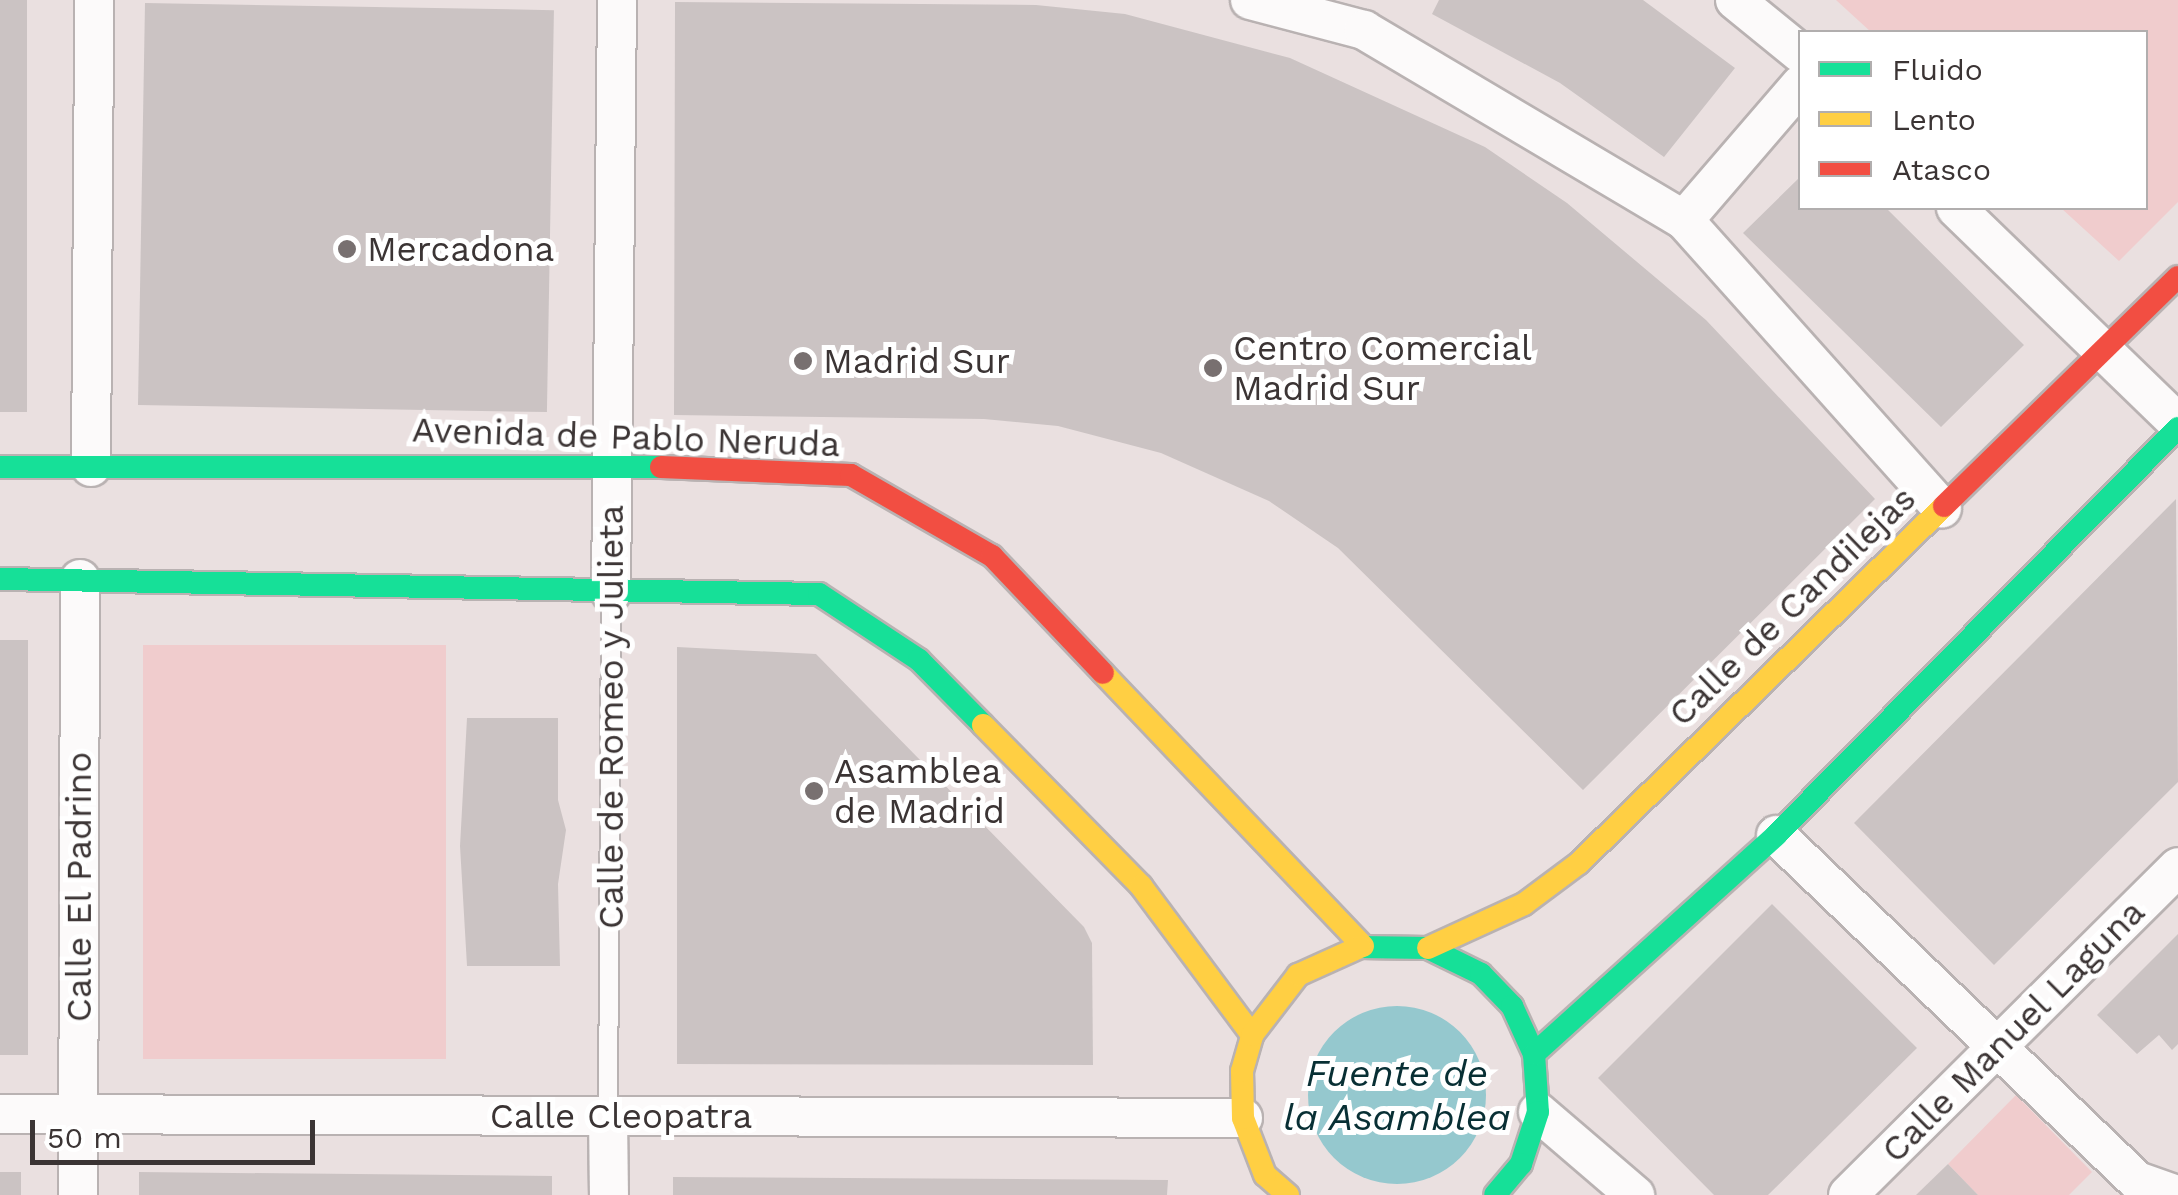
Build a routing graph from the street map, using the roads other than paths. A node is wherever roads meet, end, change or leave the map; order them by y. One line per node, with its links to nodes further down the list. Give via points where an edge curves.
1 (94, 0): 14 (street)
2 (618, 0): 12 (street, Calle de Romeo y Julieta)
3 (1250, 0): 8 (street, via 1364,30)
4 (1735, 0): 5 (street)
5 (1798, 52)
6 (1798, 87): 8 (street)
7 (1958, 210): 10 (street)
8 (1684, 220): 15 (street)
9 (2178, 277): 10 (main road, Calle de Candilejas)
10 (2102, 355): 11 (street); 15 (main road, Calle de Candilejas)
11 (2178, 426): 19 (main road)
12 (613, 465): 14 (main road, Avenida de Pablo Neruda); 18 (street, Calle de Romeo y Julieta); 21 (main road, Avenida de Pablo Neruda, via 851,475 992,556)
13 (0, 467): 14 (main road, Avenida de Pablo Neruda)
14 (91, 468)
15 (1942, 509): 22 (main road, Calle de Candilejas, via 1579,863 1524,904)
16 (0, 579): 17 (main road)
17 (80, 579): 18 (main road); 28 (street, Calle El Padrino)
18 (611, 593): 23 (main road, via 819,594 919,660 1141,886); 29 (lane, Calle de Romeo y Julieta)
19 (1776, 835): 24 (street); 25 (main road)
20 (2178, 867): 24 (street, Calle Manuel Laguna)
21 (1363, 946): 22 (main road); 23 (main road, via 1298,975)
22 (1428, 948): 25 (main road, via 1482,974 1512,1006)
23 (1252, 1036): 30 (main road, via 1242,1071)
24 (1996, 1049): 37 (street, Calle Manuel Laguna); 38 (street, via 2137,1181)
25 (1534, 1054): 26 (main road)
26 (1538, 1112): 32 (street); 36 (main road, via 1521,1164)
27 (0, 1114): 28 (street, Calle Cleopatra)
28 (79, 1114): 29 (street, Calle Cleopatra); 33 (street, Calle El Padrino)
29 (608, 1116): 30 (street, Calle Cleopatra); 34 (street, Calle de Romeo y Julieta)
30 (1243, 1118): 31 (main road)
31 (1261, 1185): 35 (main road)
32 (1620, 1189)
33 (78, 1195)
34 (609, 1195)
35 (1288, 1195)
36 (1495, 1195)
37 (1848, 1195)
38 (2177, 1195)

